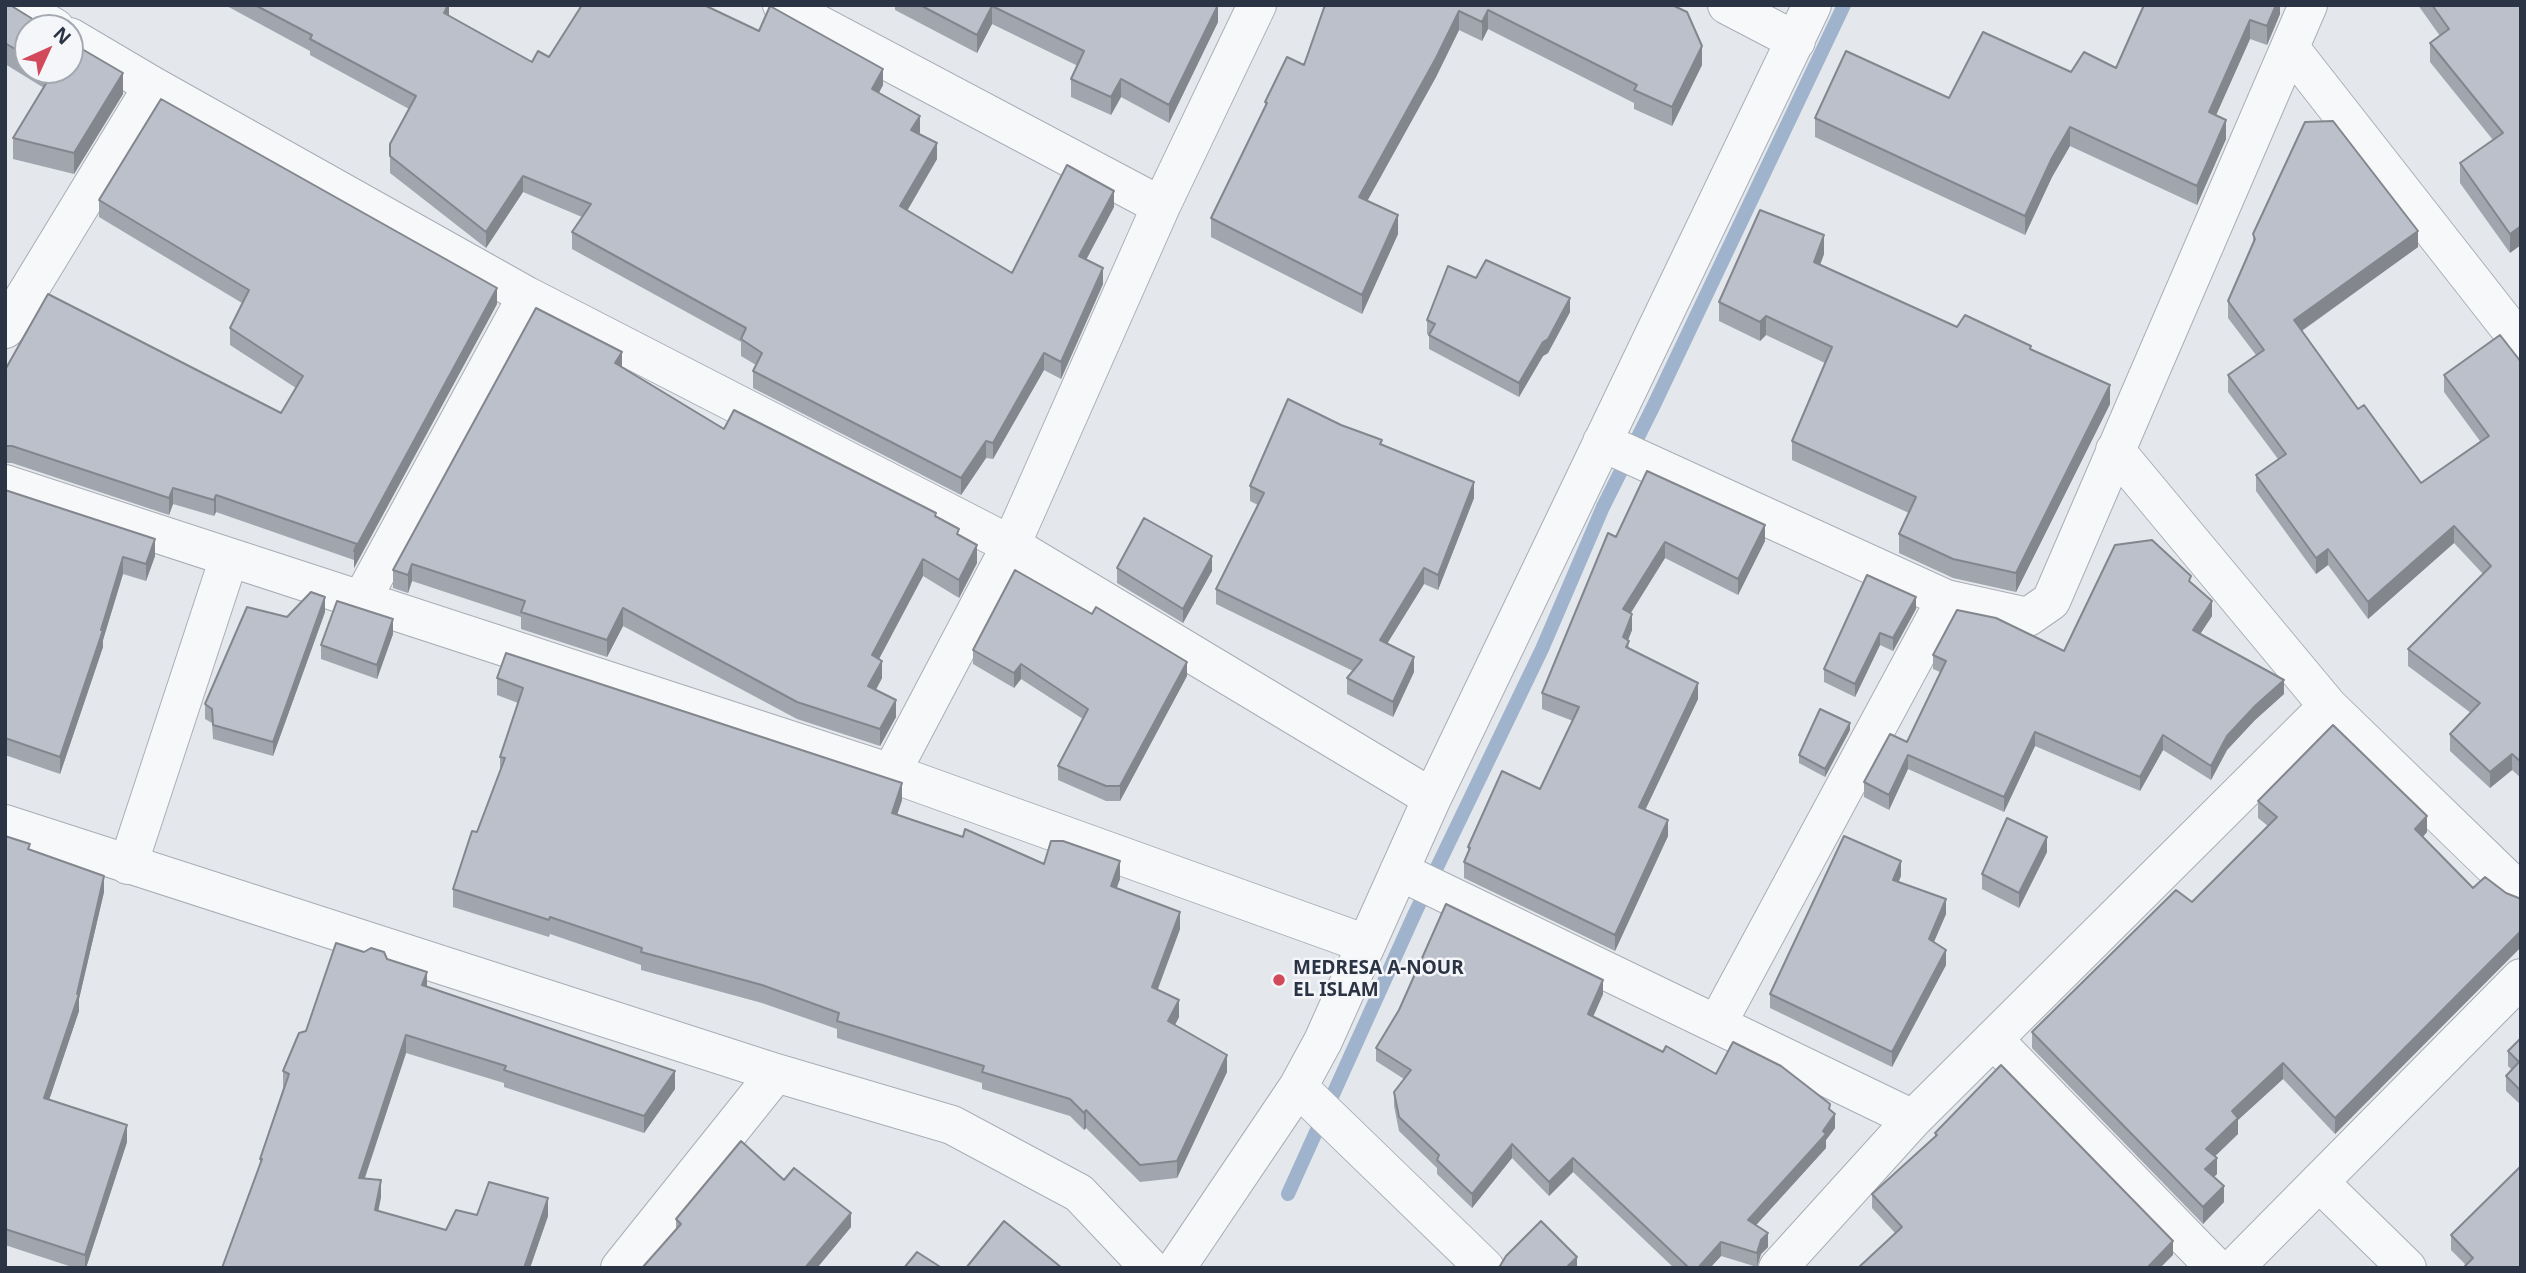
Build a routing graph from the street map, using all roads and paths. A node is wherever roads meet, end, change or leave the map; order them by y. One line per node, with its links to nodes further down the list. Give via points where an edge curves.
1 (782, 5): 10 (street)
2 (1257, 5): 10 (street)
3 (1727, 5): 6 (street)
4 (1812, 5): 6 (street)
5 (2308, 5): 8 (street)
6 (1796, 41): 14 (street)
7 (84, 45): 9 (street)
8 (2290, 48): 13 (street); 15 (street)
9 (153, 86): 11 (street); 12 (street)
10 (1161, 206): 17 (street)
11 (527, 296): 17 (street); 19 (street)
12 (5, 329)
13 (2521, 343)
14 (1602, 442): 20 (street); 23 (street)
15 (2115, 450): 20 (street, via 2051,601 2028,617); 21 (street)
16 (5, 484): 18 (street)
17 (1011, 545): 22 (street); 23 (street)
18 (229, 558): 19 (street); 25 (street)
19 (362, 599): 22 (street)
20 (1945, 599): 30 (street)
21 (2328, 706): 27 (street); 31 (street)
22 (891, 773): 28 (street)
23 (1432, 798): 26 (street)
24 (5, 824): 25 (street)
25 (128, 865): 32 (street)
26 (1399, 871): 28 (street); 30 (street)
27 (2521, 893)
28 (1366, 944): 33 (street)
29 (2521, 978): 35 (street)
30 (1717, 1024): 34 (street)
31 (1993, 1039): 34 (street); 41 (street)
32 (776, 1073): 36 (street); 37 (street, via 952,1125 1079,1193)
33 (1298, 1087): 38 (street); 39 (street)
34 (1913, 1119): 40 (street)
35 (2319, 1182): 42 (street); 43 (street)
36 (621, 1268)
37 (1150, 1268)
38 (1176, 1268)
39 (1485, 1268)
40 (1778, 1268)
41 (2216, 1268)
42 (2234, 1268)
43 (2407, 1268)

